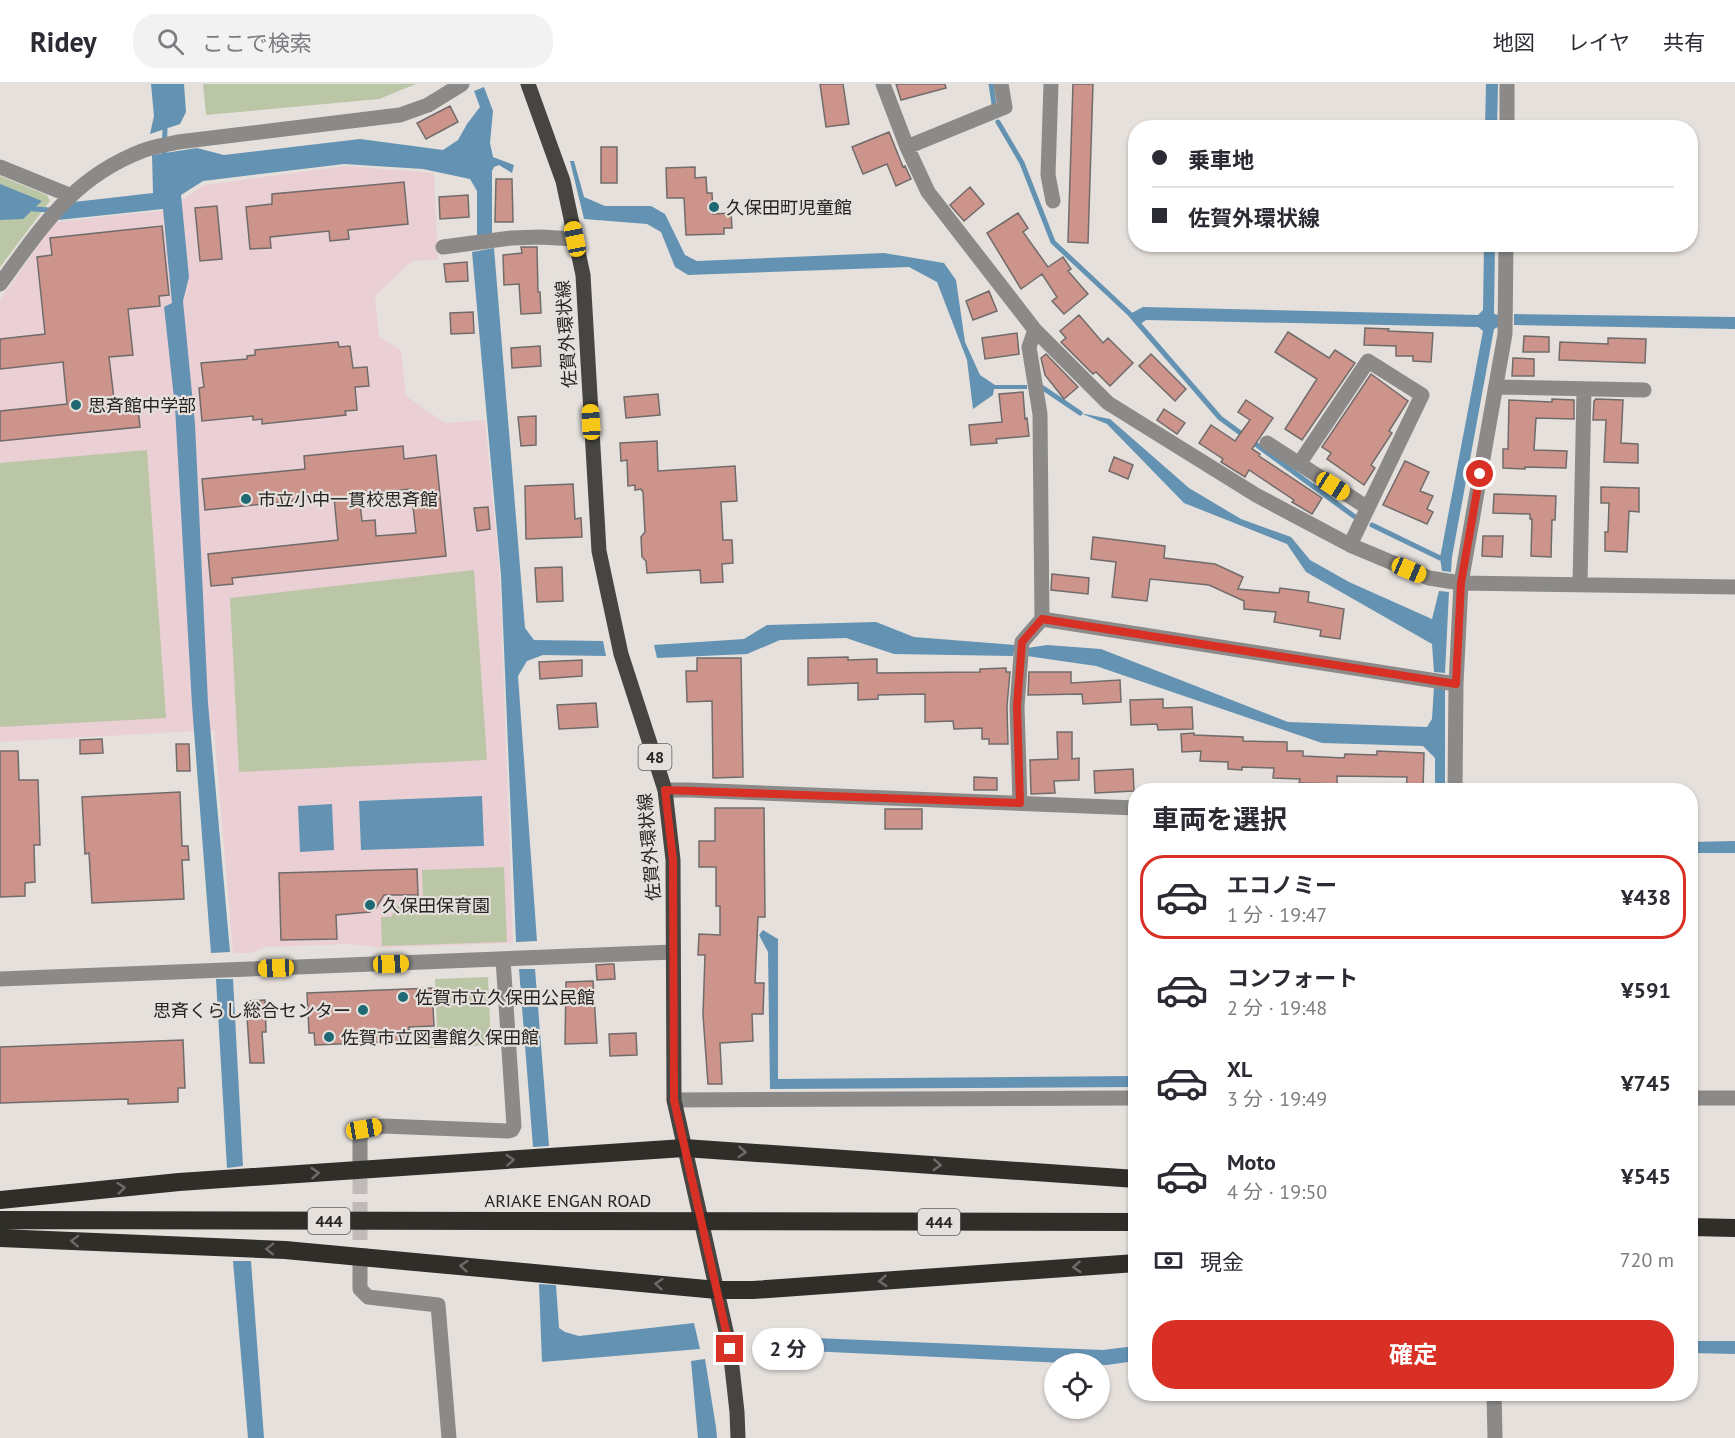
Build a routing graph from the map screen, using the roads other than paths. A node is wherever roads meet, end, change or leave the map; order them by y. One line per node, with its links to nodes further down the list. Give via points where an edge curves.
1 (462, 84): 10 (street, via 428,105 400,115 178,142 144,150 110,166)
2 (528, 84): 12 (main road, 佐賀外環状線 / 48, via 563,181)
3 (883, 84): 8 (street)
4 (1001, 84): 8 (street, via 1005,107)
5 (1051, 84): 11 (street, via 1048,175)
6 (1507, 84): 7 (street)
7 (1507, 120)
8 (907, 147): 16 (street, via 928,192)
9 (0, 167): 10 (street)
10 (67, 198): 15 (street)
11 (1053, 201)
12 (575, 239): 13 (street, via 511,238); 30 (main road, 佐賀外環状線 / 48, via 583,275 599,550 621,654)
13 (443, 247)
14 (1506, 252): 17 (street, via 1505,334)
15 (0, 285)
16 (1035, 330): 23 (street, via 1108,403 1256,495); 27 (street, via 1029,347 1040,414)
17 (1496, 387): 18 (street); 24 (street)
18 (1584, 389): 19 (street); 25 (street)
19 (1644, 390)
20 (1267, 443): 21 (street)
21 (1299, 464): 22 (street); 22 (street, via 1368,361 1422,395)
22 (1368, 508): 23 (street)
23 (1350, 545): 24 (street, via 1429,578)
24 (1461, 583): 25 (street); 28 (street)
25 (1580, 585): 26 (street)
26 (1735, 587)
27 (1042, 619): 28 (street); 31 (street, via 1022,642 1017,706)
28 (1456, 684): 29 (street)
29 (1455, 783)
30 (665, 790): 31 (street); 33 (main road, 佐賀外環状線 / 48, via 673,860)
31 (1020, 803): 32 (street)
32 (1128, 808)
33 (673, 952): 34 (street); 39 (main road, 佐賀外環状線 / 48)
34 (503, 959): 35 (street); 41 (street, via 512,1130 384,1126 364,1129)
35 (0, 979)
36 (1128, 1098): 39 (street)
37 (1698, 1098): 38 (street)
38 (1735, 1098)
39 (674, 1100): 40 (main road, 佐賀外環状線 / 48)
40 (684, 1148): 42 (highway, one-way to 42); 43 (highway, one-way to 40, via 179,1182); 51 (main road, 佐賀外環状線 / 48)
41 (360, 1160)
42 (1128, 1178)
43 (0, 1200)
44 (0, 1220): 45 (highway, ARIAKE ENGAN ROAD / 444)
45 (1128, 1222)
46 (1698, 1227): 47 (highway)
47 (1735, 1228)
48 (0, 1238): 51 (highway, one-way to 48, via 285,1250)
49 (360, 1263): 53 (street, via 360,1289 368,1297 438,1305)
50 (1128, 1264): 51 (highway, one-way to 51)
51 (717, 1290): 54 (main road, 佐賀外環状線 / 48, via 730,1349)
52 (1494, 1401): 55 (street)
53 (449, 1438)
54 (738, 1438)
55 (1495, 1438)

